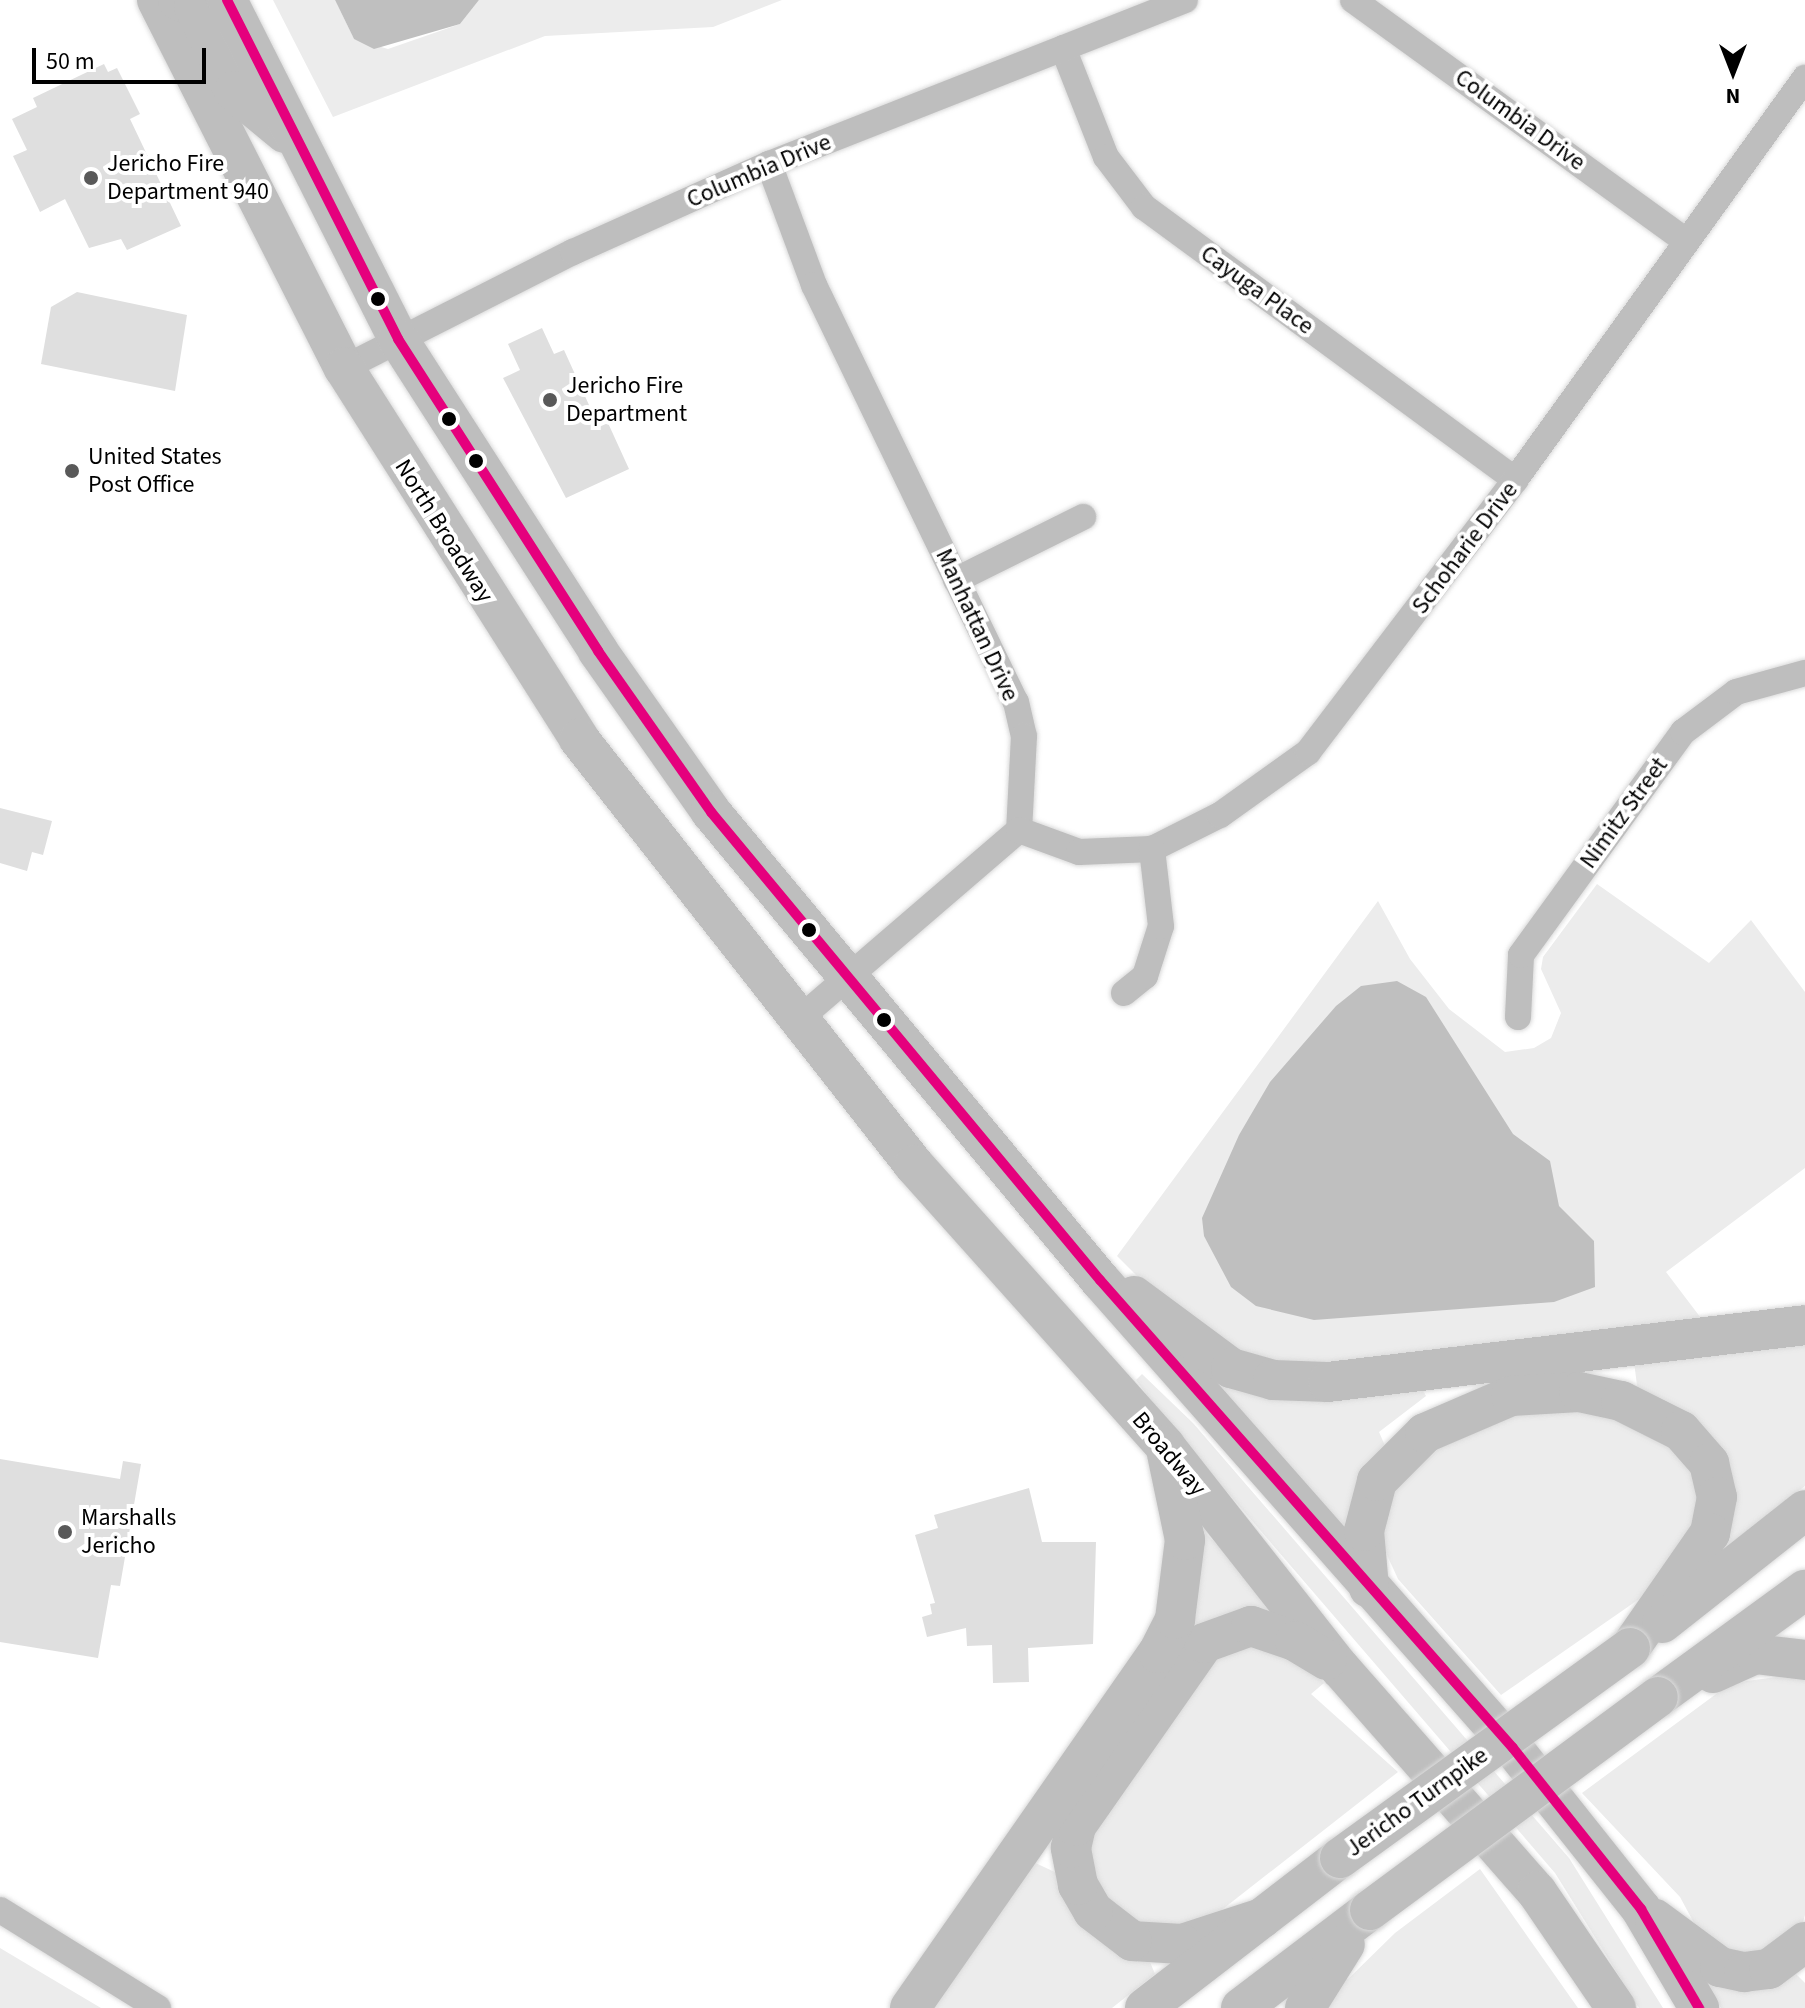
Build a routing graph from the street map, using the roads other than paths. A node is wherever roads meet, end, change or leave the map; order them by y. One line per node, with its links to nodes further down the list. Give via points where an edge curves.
1 (157, 0): 12 (main road, North Broadway)
2 (178, 0): 8 (main road, via 194,6 234,91)
3 (227, 0): 8 (main road)
4 (1185, 0): 6 (street, Columbia Drive)
5 (1353, 0): 10 (street, Columbia Drive)
6 (1063, 48): 9 (street, Columbia Drive); 13 (street, Cayuga Place, via 1106,157 1144,207)
7 (1805, 78): 10 (street, Schoharie Drive)
8 (294, 140): 11 (main road)
9 (769, 164): 11 (street, Columbia Drive); 15 (street, Manhattan Drive, via 814,285)
10 (1686, 241): 13 (street, Schoharie Drive)
11 (398, 339): 12 (street, Columbia Drive); 19 (main road, via 642,714 711,812)
12 (344, 368): 22 (main road, North Broadway, via 579,739)
13 (1515, 480): 18 (street, Schoharie Drive, via 1308,752 1220,815)
14 (1083, 517): 15 (street)
15 (956, 580): 17 (street, Manhattan Drive, via 1016,702 1024,736)
16 (1805, 673): 21 (street, Nimitz Street, via 1736,692 1683,732 1521,955)
17 (1019, 830): 18 (street, Schoharie Drive, via 1079,852); 19 (street)
18 (1152, 849): 20 (street, via 1161,926 1145,976)
19 (847, 978): 22 (street); 23 (main road)
20 (1124, 993)
21 (1518, 1017)
22 (798, 1020): 25 (main road, Broadway, via 923,1175)
23 (1100, 1280): 24 (main road, via 1150,1304 1231,1368 1273,1380 1328,1382); 27 (main road)
24 (1805, 1325)
25 (1165, 1446): 31 (main road, Broadway); 41 (main road, via 1185,1540 1175,1619 1158,1653)
26 (1805, 1510): 29 (main road, Jericho Turnpike)
27 (1369, 1588): 29 (main road, via 1364,1531 1377,1481 1425,1433 1511,1396 1579,1392 1621,1401 1681,1431 1709,1463 1717,1497 1710,1533); 33 (main road)
28 (1805, 1590): 32 (main road)
29 (1630, 1648): 38 (main road, Jericho Turnpike, bridge)
30 (1805, 1660): 32 (main road, via 1755,1654)
31 (1340, 1668): 34 (main road, Broadway); 38 (main road, via 1295,1641 1251,1626 1218,1633 1183,1667 1076,1826 1071,1848 1078,1885 1093,1911 1132,1941 1182,1944)
32 (1658, 1697): 37 (main road, bridge)
33 (1513, 1748): 35 (main road); 47 (main road)
34 (1537, 1892): 45 (main road, via 1548,1930); 46 (main road, Broadway)
35 (1641, 1909): 39 (main road, via 1708,1959 1744,1972 1769,1969); 48 (main road)
36 (0, 1910): 40 (street)
37 (1370, 1910): 43 (main road); 44 (main road, via 1310,1991)
38 (1262, 1918): 42 (main road, Jericho Turnpike)
39 (1805, 1942)
40 (158, 2008)
41 (910, 2008)
42 (1145, 2008)
43 (1241, 2008)
44 (1305, 2008)
45 (1588, 2008)
46 (1616, 2008)
47 (1674, 2008)
48 (1699, 2008)

